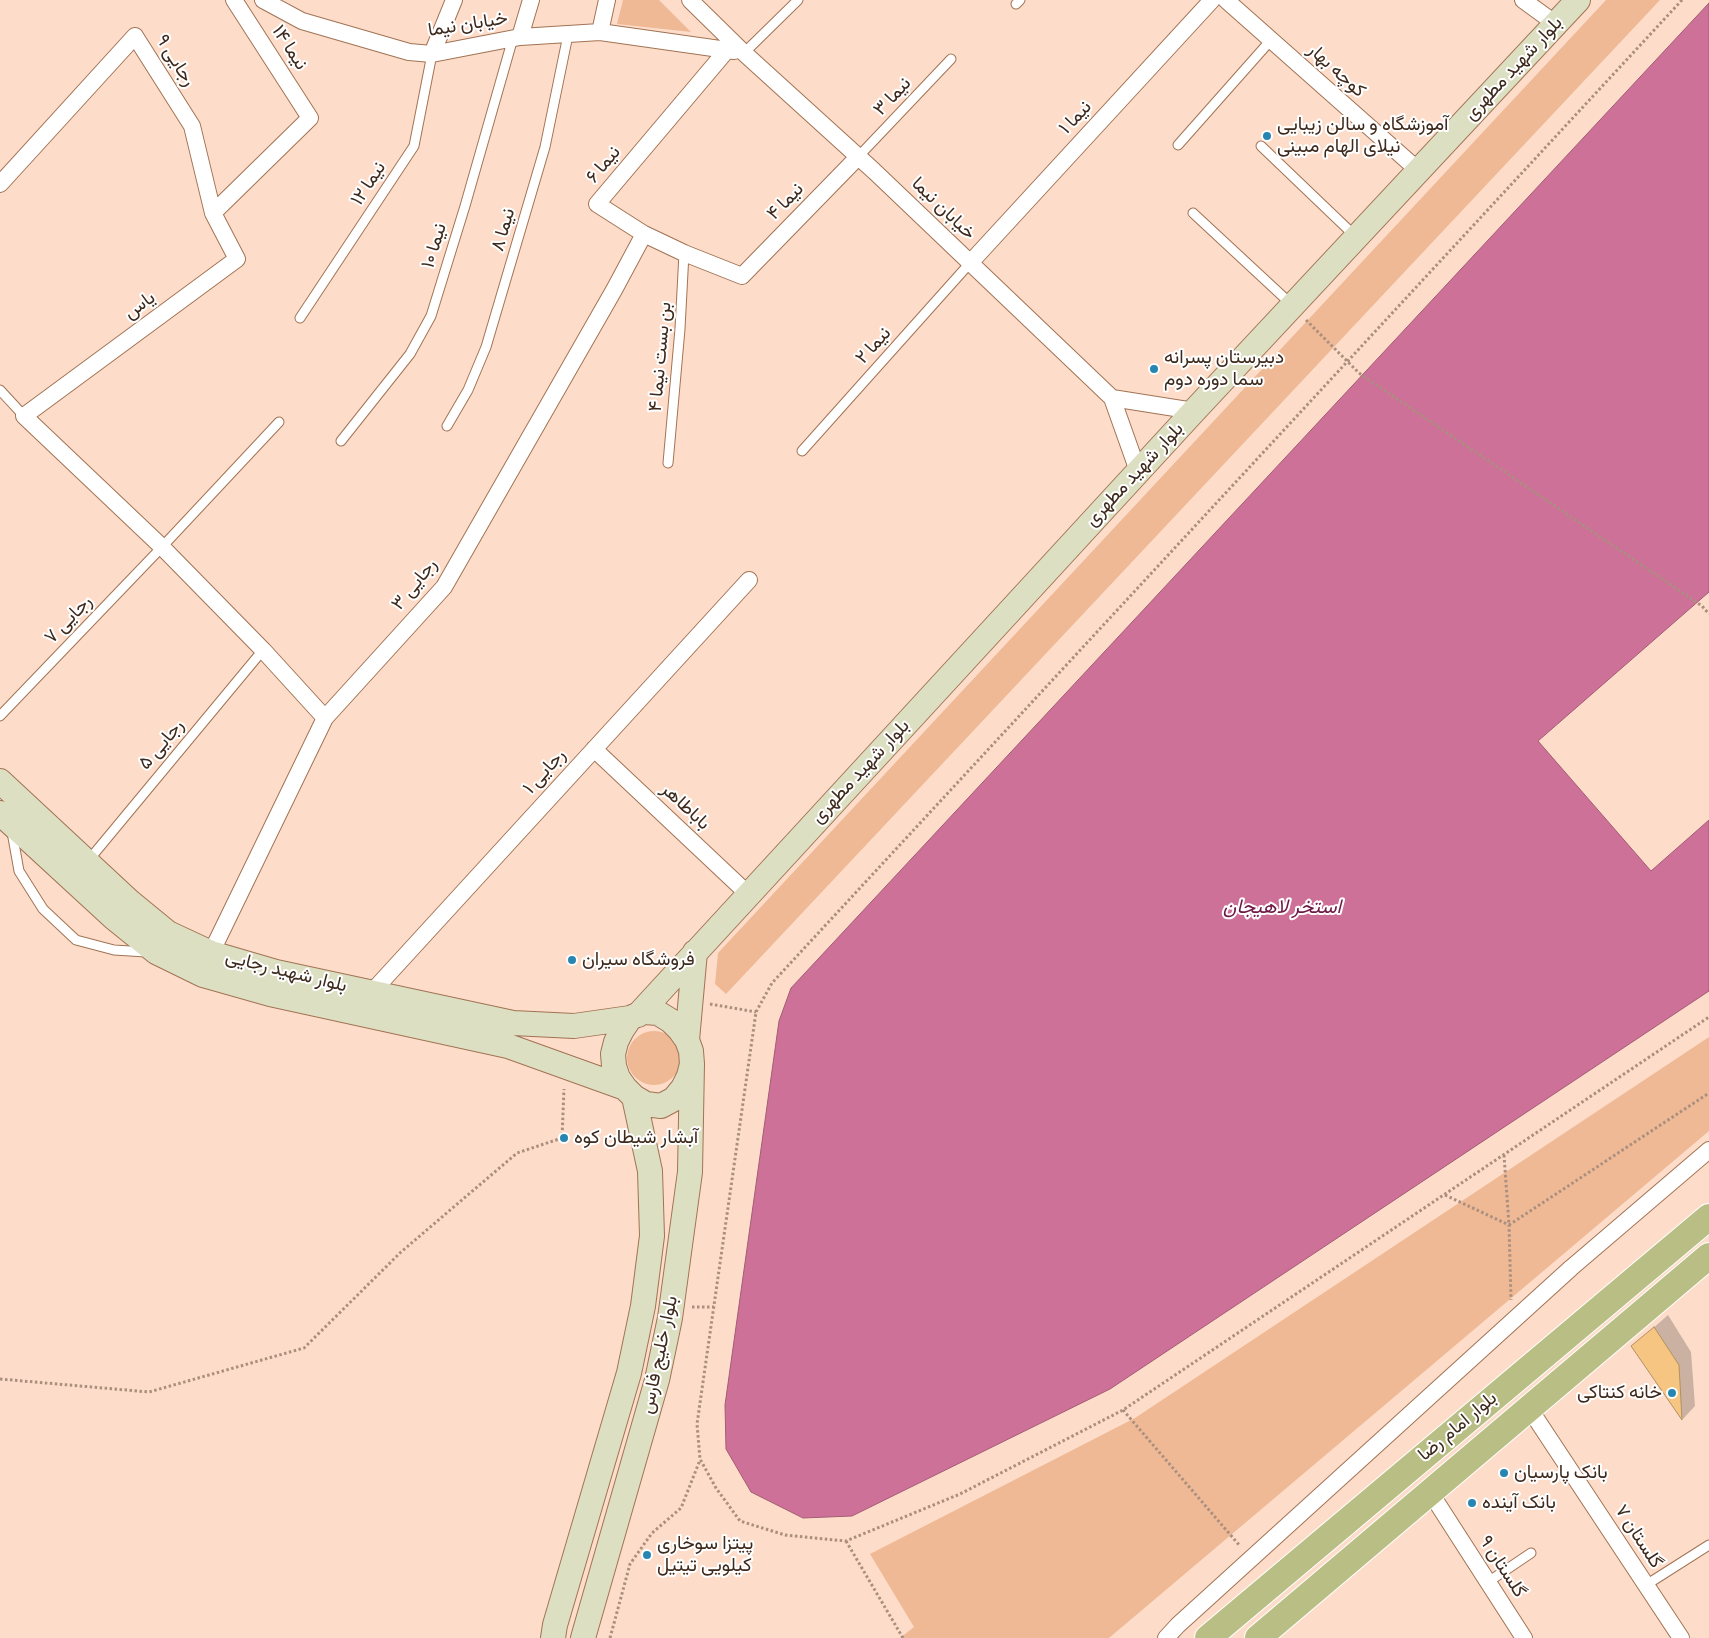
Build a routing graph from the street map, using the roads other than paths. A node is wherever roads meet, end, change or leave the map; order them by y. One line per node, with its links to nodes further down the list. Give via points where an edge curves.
1 (234, 0): 26 (street, نیما ۱۴, via 310,118)
2 (263, 0): 19 (street, خیابان نیما, via 302,21 409,52)
3 (454, 0): 19 (street)
4 (531, 0): 15 (street)
5 (607, 0): 13 (street)
6 (690, 0): 18 (street, خیابان نیما)
7 (798, 0): 18 (lane)
8 (1212, 0): 31 (street, نیما ۱)
9 (1226, 0): 16 (street, کوچه بهار)
10 (1523, 0): 12 (street)
11 (1578, 0): 12 (main road, بلوار شهید مطهری)
12 (1556, 24): 24 (main road, بلوار شهید مطهری)
13 (600, 32): 14 (street, خیابان نیما); 17 (street, خیابان نیما)
14 (568, 35): 15 (street, خیابان نیما); 40 (lane, نیما ۸, via 546,147 486,347 468,390)
15 (516, 38): 19 (street, خیابان نیما); 41 (lane, نیما ۱۰, via 431,316 410,354)
16 (1271, 40): 21 (lane); 24 (street, کوچه بهار)
17 (728, 50): 18 (street, خیابان نیما); 28 (street, نیما ۶, via 597,204)
18 (744, 53): 23 (street, خیابان نیما)
19 (432, 54): 34 (lane, نیما ۱۲, via 414,146)
20 (951, 59): 23 (lane, نیما ۳)
21 (1178, 145)
22 (1261, 146): 29 (lane)
23 (858, 157): 31 (street, خیابان نیما); 32 (street, نیما ۴)
24 (1419, 171): 29 (main road, بلوار شهید مطهری)
25 (0, 184): 26 (street, رجایی ۹, via 135,36 192,126)
26 (213, 212): 38 (street, یاس, via 237,259)
27 (1193, 213): 33 (lane)
28 (644, 234): 30 (street, نیما ۶); 49 (street, رجایی ۳, via 444,587)
29 (1357, 238): 33 (main road, بلوار شهید مطهری)
30 (684, 253): 32 (street, نیما ۶); 43 (lane, بن بست نیما ۴)
31 (970, 263): 36 (street, خیابان نیما); 42 (lane, نیما ۲)
32 (742, 276)
33 (1293, 306): 37 (main road, بلوار شهید مطهری)
34 (300, 318)
35 (0, 390): 38 (lane)
36 (1112, 398): 37 (street); 44 (street, خیابان نیما)
37 (1194, 411): 44 (main road, بلوار شهید مطهری)
38 (24, 416): 45 (street)
39 (278, 422): 45 (lane, رجایی ۷)
40 (447, 426)
41 (341, 441)
42 (802, 451)
43 (668, 464)
44 (1138, 471): 54 (main road, بلوار شهید مطهری)
45 (162, 547): 47 (street); 48 (lane, رجایی ۷)
46 (749, 580): 50 (street, رجایی ۱)
47 (263, 650): 49 (street); 53 (lane, رجایی ۵)
48 (0, 716)
49 (325, 718): 57 (street, رجایی ۳)
50 (594, 749): 54 (street, باباطاهر); 58 (street, رجایی ۱)
51 (1, 785): 53 (main road, بلوار شهید رجایی)
52 (5, 817): 55 (main road, بلوار شهید رجایی, via 114,918); 55 (lane, via 20,871 43,909 76,940 114,950)
53 (87, 862): 57 (main road, بلوار شهید رجایی, via 168,933)
54 (748, 894): 56 (main road, بلوار شهید مطهری)
55 (156, 952): 62 (main road, بلوار شهید رجایی, via 203,975 270,994 508,1046)
56 (695, 952): 59 (main road, بلوار شهید مطهری); 60 (main road)
57 (211, 953): 58 (main road, بلوار شهید رجایی, via 276,972)
58 (371, 992): 59 (main road, بلوار شهید رجایی, via 513,1023 574,1026)
59 (634, 1017): 60 (main road, via 644,1012 658,1013 671,1021); 62 (main road, via 622,1030 614,1054 618,1078)
60 (687, 1040): 61 (main road)
61 (692, 1064): 62 (main road, via 689,1076 674,1099 661,1106 646,1104); 75 (main road, بلوار خلیج فارس, via 690,1172 670,1318 657,1380)
62 (630, 1092): 74 (main road, بلوار خلیج فارس, via 650,1171 652,1236 643,1306 629,1373)
63 (1709, 1150): 76 (street, via 1571,1268)
64 (1709, 1217): 77 (main road, بلوار امام رضا)
65 (1709, 1256): 66 (main road, بلوار امام رضا)
66 (1529, 1408): 67 (main road, بلوار امام رضا); 71 (street, گلستان ۷)
67 (1430, 1492): 70 (street, گلستان ۹); 72 (main road, بلوار امام رضا)
68 (1709, 1545): 71 (lane)
69 (1530, 1553): 70 (lane)
70 (1488, 1582): 73 (street, گلستان ۹)
71 (1646, 1585): 78 (street, گلستان ۷)
72 (1267, 1635)
73 (1518, 1636)
74 (553, 1638)
75 (583, 1638)
76 (1166, 1638)
77 (1208, 1638)
78 (1681, 1638)

